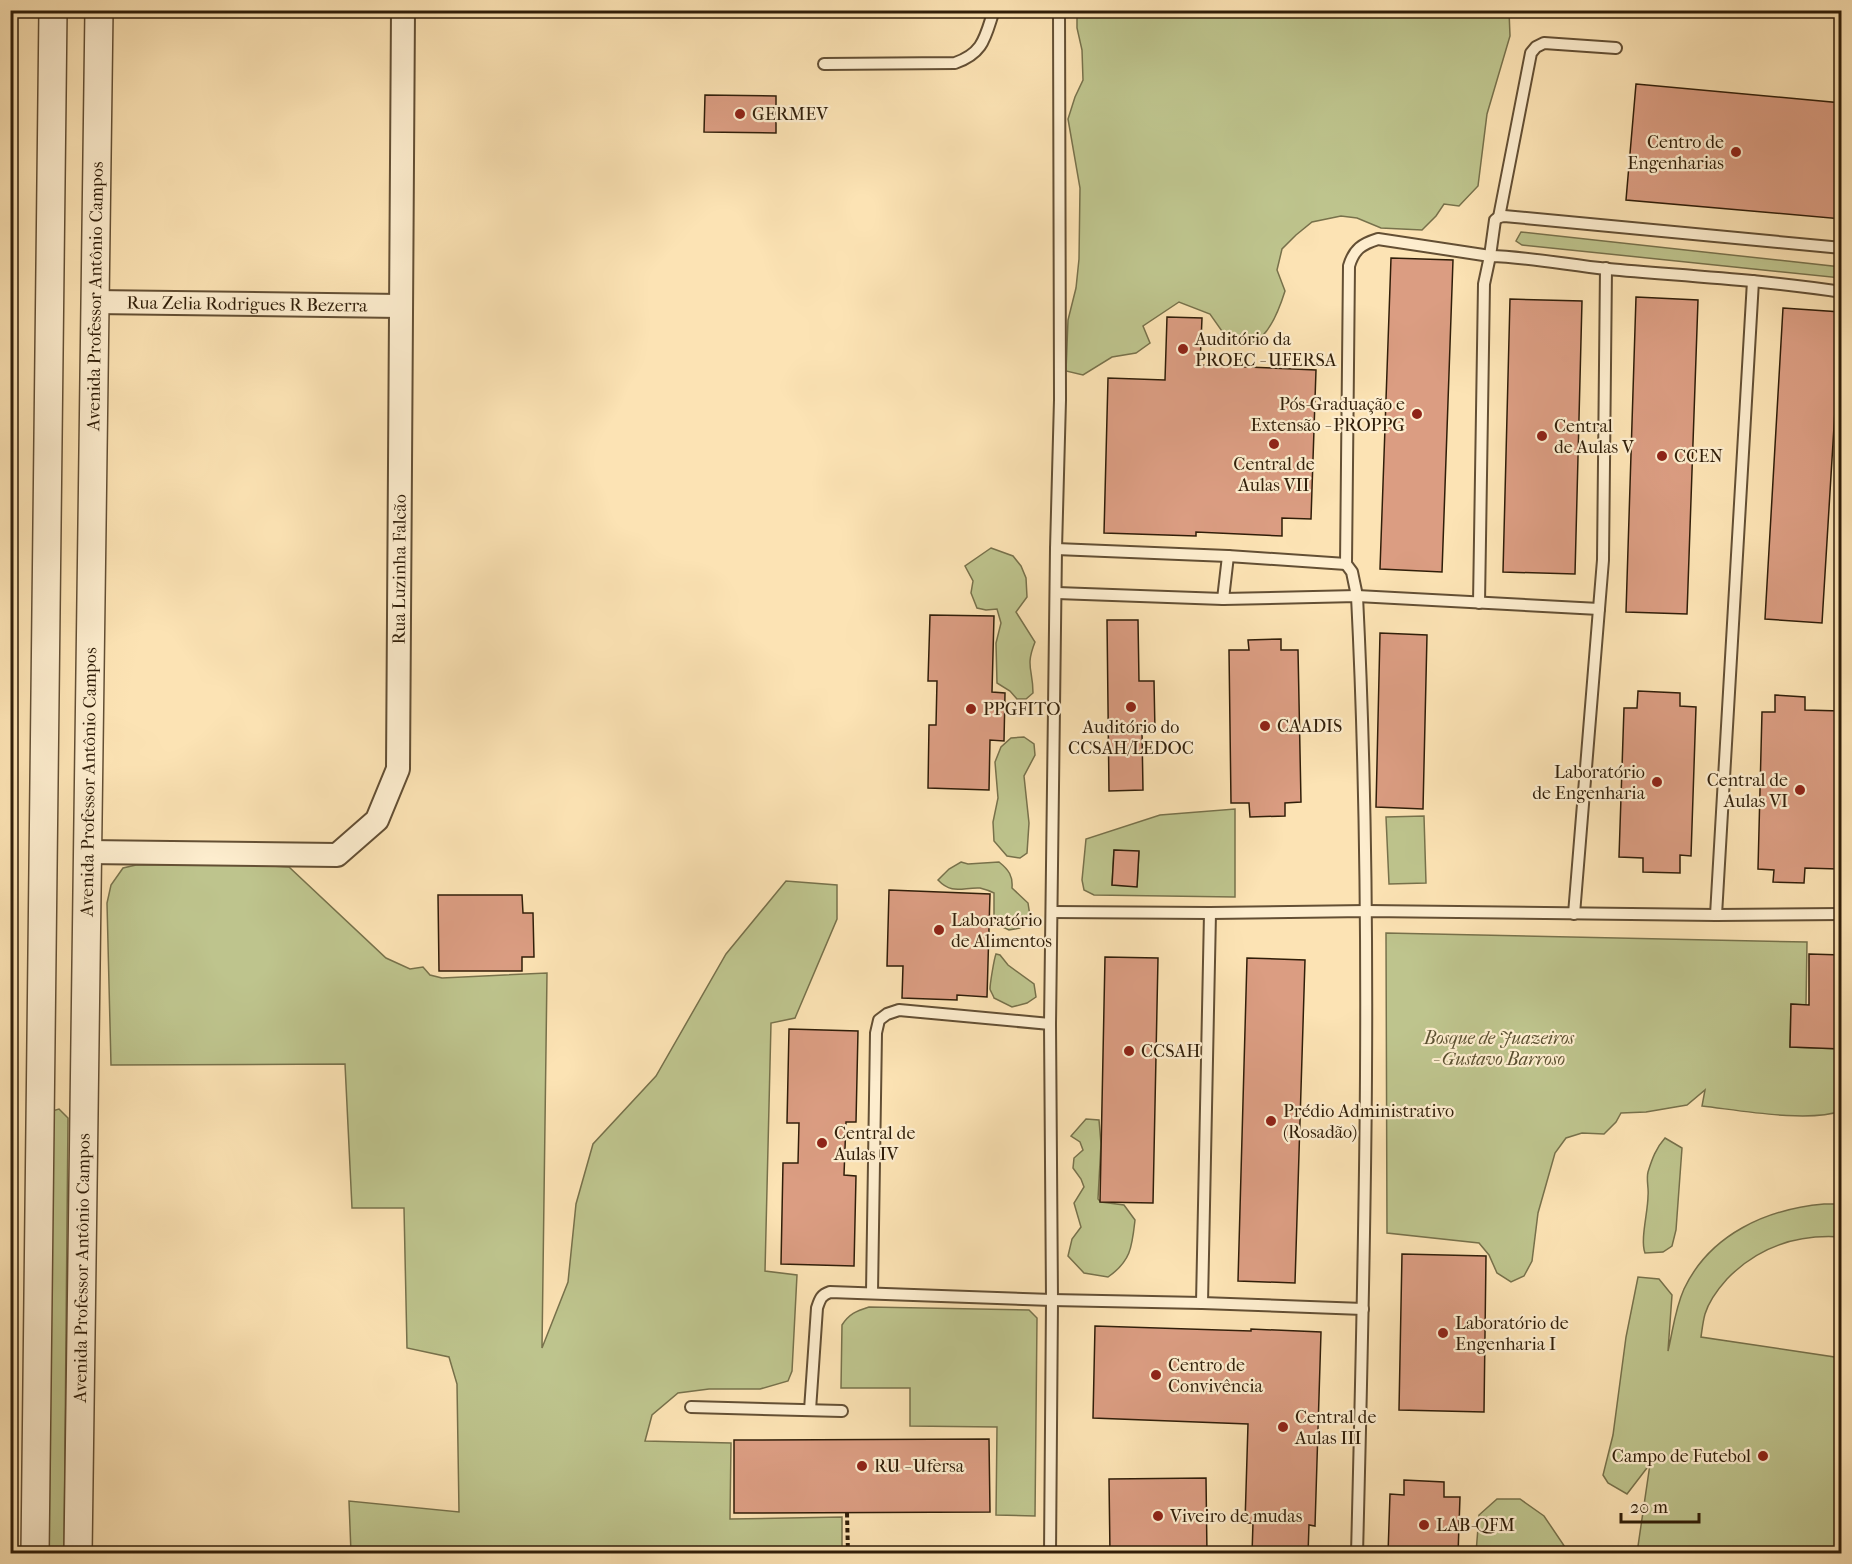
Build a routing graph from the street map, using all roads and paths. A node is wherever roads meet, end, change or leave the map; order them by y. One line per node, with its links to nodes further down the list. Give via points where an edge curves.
1 (54, 10): 5 (street); 25 (street)
2 (403, 10): 15 (street, Rua Luzinha Falcão)
3 (994, 10): 7 (lane, via 982,43 970,58 956,63)
4 (1059, 10): 16 (lane, via 1060,400)
5 (99, 13): 14 (street, Avenida Professor Antônio Campos)
6 (1616, 48): 8 (lane, via 1544,43 1531,53)
7 (824, 64)
8 (1499, 217): 9 (lane); 10 (lane, via 1495,220)
9 (1842, 248)
10 (1490, 255): 11 (lane); 18 (lane, via 1377,238 1353,254 1349,266); 22 (lane, via 1484,284)
11 (1606, 268): 12 (lane); 23 (lane)
12 (1753, 281): 13 (lane); 32 (lane)
13 (1842, 292)
14 (94, 302): 15 (street, Rua Zelia Rodrigues R Bezerra); 24 (street, Avenida Professor Antônio Campos)
15 (400, 306): 24 (street, Rua Luzinha Falcão, via 398,769 377,820 337,855)
16 (1056, 549): 17 (lane); 19 (lane)
17 (1228, 556): 18 (lane); 21 (lane)
18 (1346, 564): 20 (lane, via 1352,572)
19 (1056, 593): 21 (lane); 27 (lane)
20 (1357, 596): 21 (lane); 22 (lane); 26 (lane)
21 (1223, 599)
22 (1479, 603): 23 (lane)
23 (1599, 609): 30 (lane)
24 (87, 852): 28 (street, Avenida Professor Antônio Campos)
25 (44, 910): 28 (street); 33 (street)
26 (1367, 911): 29 (lane); 30 (lane); 39 (lane)
27 (1052, 912): 29 (lane); 35 (lane)
28 (87, 913): 34 (street, Avenida Professor Antônio Campos)
29 (1210, 914): 38 (lane)
30 (1574, 914): 32 (lane)
31 (1842, 914): 32 (lane)
32 (1716, 915)
33 (42, 977): 34 (street); 44 (street)
34 (85, 983): 45 (street, Avenida Professor Antônio Campos)
35 (1050, 1023): 36 (lane, via 899,1010 879,1020); 37 (lane)
36 (872, 1292): 37 (lane); 41 (lane, via 838,1291 820,1299)
37 (1052, 1300): 38 (lane); 47 (lane)
38 (1202, 1303): 39 (lane)
39 (1363, 1309): 48 (lane)
40 (691, 1407): 41 (lane)
41 (810, 1410): 42 (lane)
42 (843, 1411)
43 (847, 1513): 46 (path)
44 (35, 1554)
45 (78, 1554)
46 (848, 1554)
47 (1050, 1554)
48 (1357, 1554)

